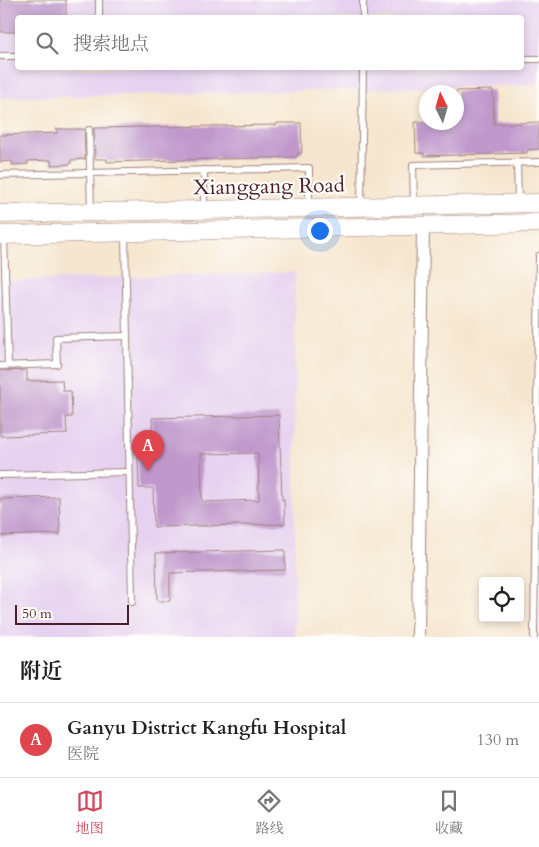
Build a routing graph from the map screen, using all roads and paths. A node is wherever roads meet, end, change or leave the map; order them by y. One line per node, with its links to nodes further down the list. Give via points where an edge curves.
1 (99, 0): 3 (lane)
2 (363, 0): 4 (lane)
3 (99, 15)
4 (363, 15)
5 (0, 56): 6 (lane)
6 (15, 56)
7 (524, 59): 8 (lane)
8 (539, 59)
9 (363, 70): 19 (lane)
10 (89, 130): 14 (lane)
11 (517, 162): 12 (lane); 17 (lane); 18 (lane, via 413,164)
12 (539, 162)
13 (204, 170): 14 (lane); 20 (lane, via 309,168); 21 (lane)
14 (90, 173): 15 (lane); 22 (lane)
15 (0, 175)
16 (539, 202): 17 (main road, Xianggang Road)
17 (518, 203): 18 (main road, Xianggang Road)
18 (414, 205): 19 (main road, Xianggang Road)
19 (361, 207): 20 (main road, Xianggang Road)
20 (310, 208): 21 (main road, Xianggang Road)
21 (204, 210): 22 (main road, Xianggang Road)
22 (90, 212): 23 (main road, Xianggang Road)
23 (0, 214)
24 (539, 223): 25 (main road, Xianggang Road)
25 (423, 225): 26 (main road, Xianggang Road); 35 (street)
26 (125, 232): 27 (main road, Xianggang Road); 29 (lane)
27 (2, 235): 30 (lane)
28 (539, 256): 36 (lane)
29 (127, 336): 30 (lane, via 56,338 57,364); 32 (lane)
30 (8, 365): 31 (lane)
31 (0, 366)
32 (129, 472): 33 (lane); 34 (lane)
33 (0, 475)
34 (132, 602)
35 (418, 637)
36 (534, 637)

